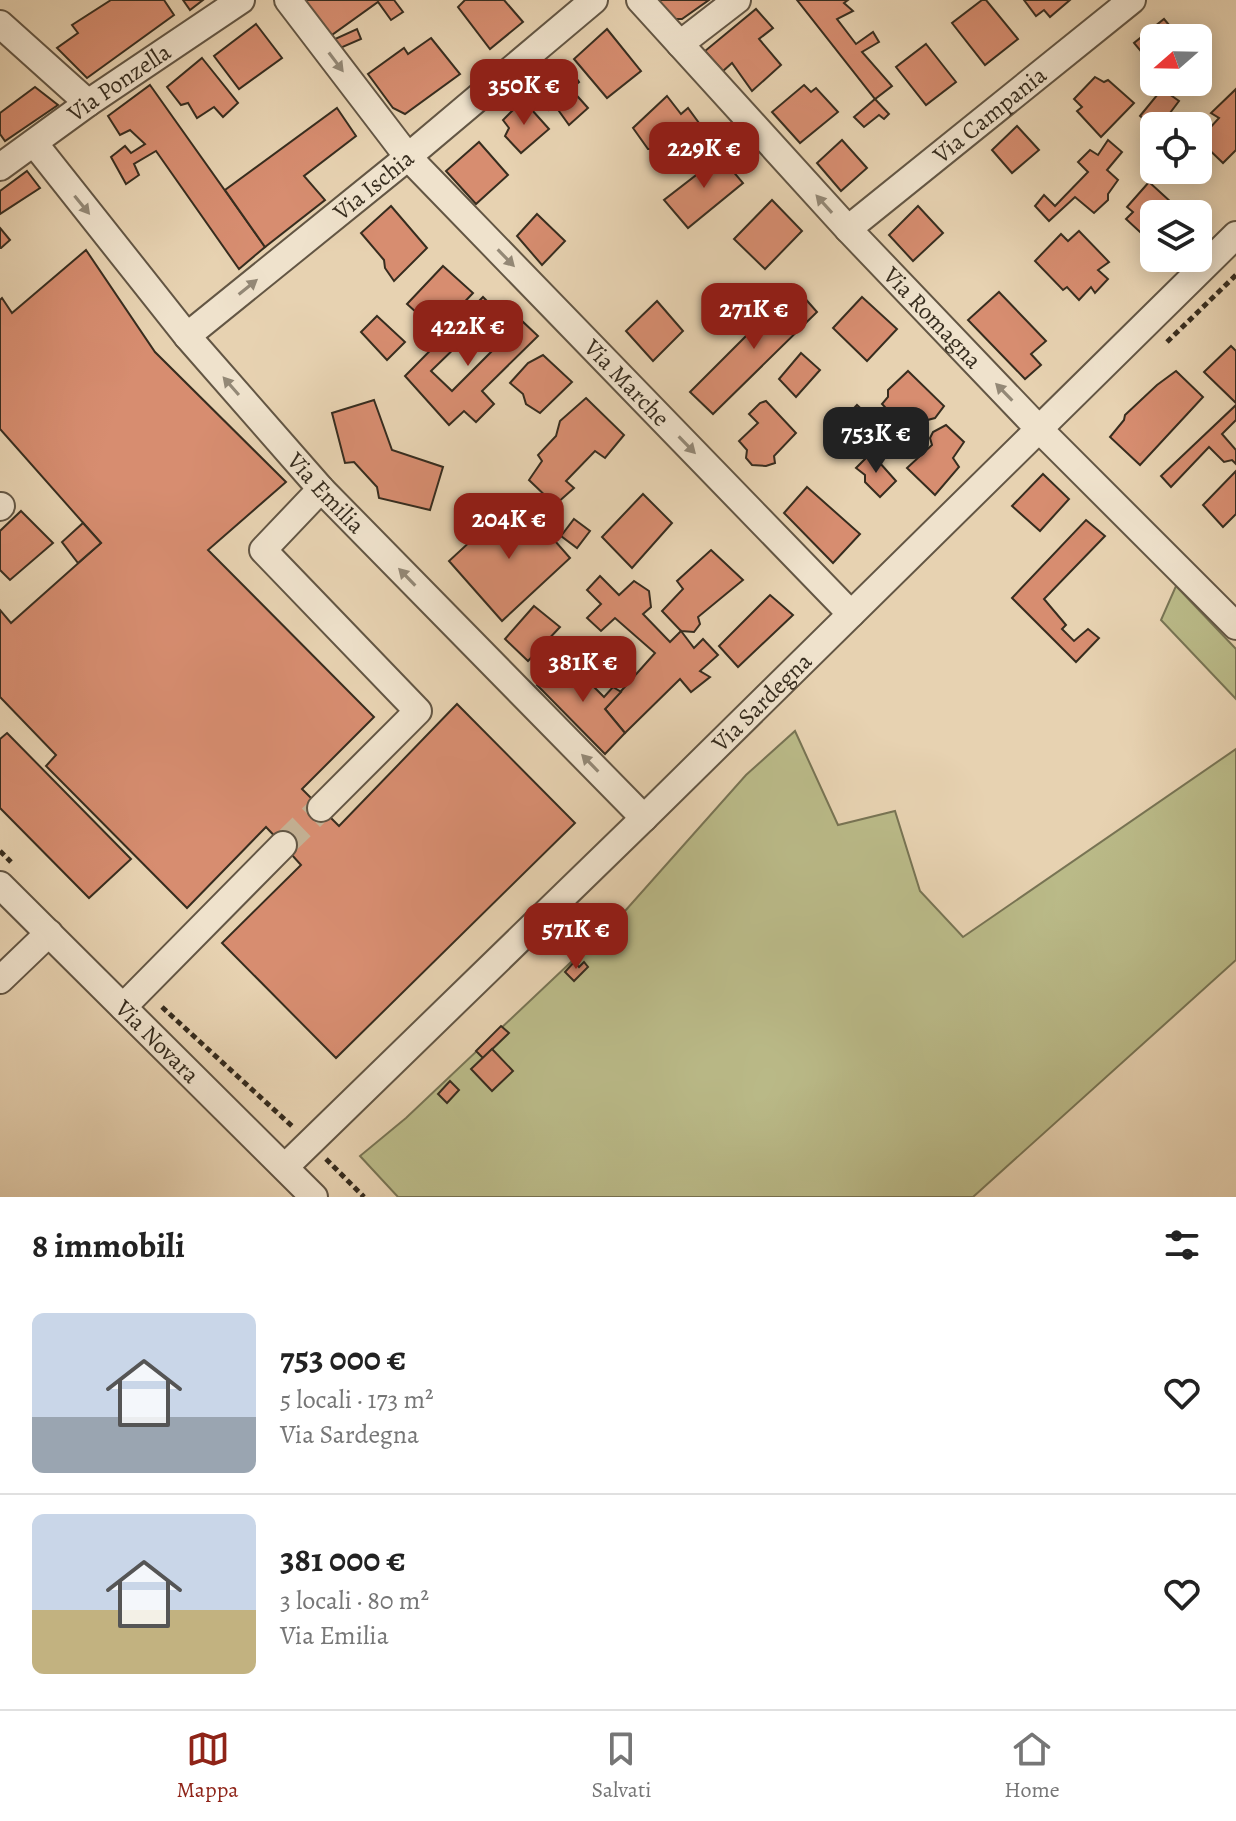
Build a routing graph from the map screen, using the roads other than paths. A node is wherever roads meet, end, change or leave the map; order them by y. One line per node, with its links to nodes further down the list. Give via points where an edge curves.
1 (241, 0): 9 (street, Via Ponzella)
2 (288, 0): 11 (street, Via Marche, one-way to 11)
3 (594, 0): 11 (street, Via Ischia)
4 (640, 0): 8 (street, Via Romagna)
5 (737, 0): 8 (street)
6 (1132, 0): 13 (street, Via Campania)
7 (0, 24): 9 (street)
8 (680, 44): 13 (street, Via Romagna, one-way to 8)
9 (88, 103): 10 (street, Via Ponzella)
10 (34, 143): 12 (street, Via Ponzella); 15 (street, Via Emilia, one-way to 15)
11 (408, 157): 15 (street, Via Ischia, one-way to 11); 18 (street, Via Marche, one-way to 18)
12 (0, 167)
13 (848, 229): 16 (street, Via Romagna, one-way to 13)
14 (1236, 235): 16 (street, Via Sardegna)
15 (187, 336): 17 (street, Via Emilia, one-way to 15)
16 (1049, 439): 18 (street, Via Sardegna); 19 (street, Via Romagna)
17 (321, 489): 20 (street, via 263,550 418,711); 21 (street, Via Emilia, one-way to 17)
18 (851, 614): 21 (street, Via Sardegna)
19 (1234, 621)
20 (321, 808)
21 (644, 818): 27 (street, Via Sardegna)
22 (283, 845): 26 (street)
23 (11, 879): 24 (street, Via Novara)
24 (49, 933): 25 (street); 26 (street, Via Novara)
25 (0, 980)
26 (132, 999): 27 (street, Via Novara)
27 (285, 1167): 28 (street, Via Novara)
28 (314, 1197)

